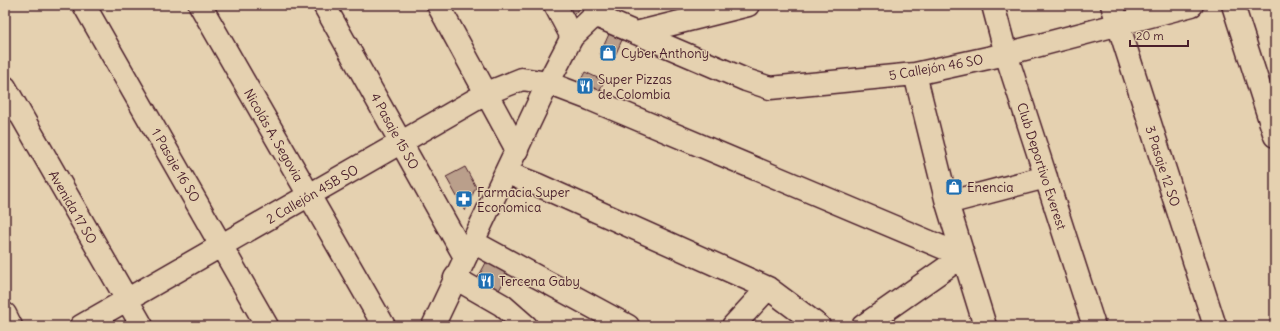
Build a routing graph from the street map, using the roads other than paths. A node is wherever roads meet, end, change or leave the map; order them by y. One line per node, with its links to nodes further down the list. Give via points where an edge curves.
1 (84, 5): 27 (street, 1 Pasaje 16 SO)
2 (200, 5): 25 (street, Nicolás A. Segovia)
3 (324, 5): 21 (street, 4 Pasaje 15 SO)
4 (438, 5): 18 (street)
5 (554, 5): 13 (street)
6 (748, 5): 12 (street)
7 (993, 5): 14 (street, Club Deportivo Everest)
8 (1192, 5): 11 (street, 5 Callejón 46 SO)
9 (1233, 5): 19 (street)
10 (600, 10): 12 (street, 5 Callejón 46 SO); 13 (street)
11 (1115, 15): 14 (street, 5 Callejón 46 SO); 47 (street, 3 Pasaje 12 SO)
12 (636, 33): 15 (street, 5 Callejón 46 SO, via 770,88)
13 (572, 37): 16 (street)
14 (1006, 54): 15 (street, 5 Callejón 46 SO); 24 (street, Club Deportivo Everest)
15 (915, 74): 26 (street)
16 (548, 83): 18 (street, 2 Callejón 45B SO, via 522,79); 22 (street); 29 (street, 2 Callejón 45B SO)
17 (5, 87): 32 (street, Avenida 17 SO)
18 (488, 93): 21 (street, 2 Callejón 45B SO); 22 (street)
19 (1271, 109): 20 (street)
20 (1275, 136)
21 (402, 143): 25 (street, 2 Callejón 45B SO); 28 (street, 4 Pasaje 15 SO)
22 (517, 150): 23 (street)
23 (507, 172): 28 (street); 31 (street)
24 (1046, 177): 26 (street); 46 (street, Club Deportivo Everest)
25 (308, 196): 27 (street, 2 Callejón 45B SO); 38 (street, Nicolás A. Segovia)
26 (947, 203): 29 (street)
27 (222, 245): 32 (street, 2 Callejón 45B SO); 37 (street, 1 Pasaje 16 SO)
28 (469, 250): 30 (street); 41 (street)
29 (963, 256): 44 (street); 45 (street)
30 (455, 278): 39 (street); 40 (street, via 502,305)
31 (768, 288): 42 (street); 43 (street)
32 (126, 300): 35 (street, 2 Callejón 45B SO); 36 (street, Avenida 17 SO)
33 (5, 314): 34 (street)
34 (11, 326)
35 (81, 326)
36 (142, 326)
37 (267, 326)
38 (384, 326)
39 (433, 326)
40 (526, 326)
41 (628, 326)
42 (733, 326)
43 (819, 326)
44 (863, 326)
45 (985, 326)
46 (1094, 326)
47 (1215, 326)

